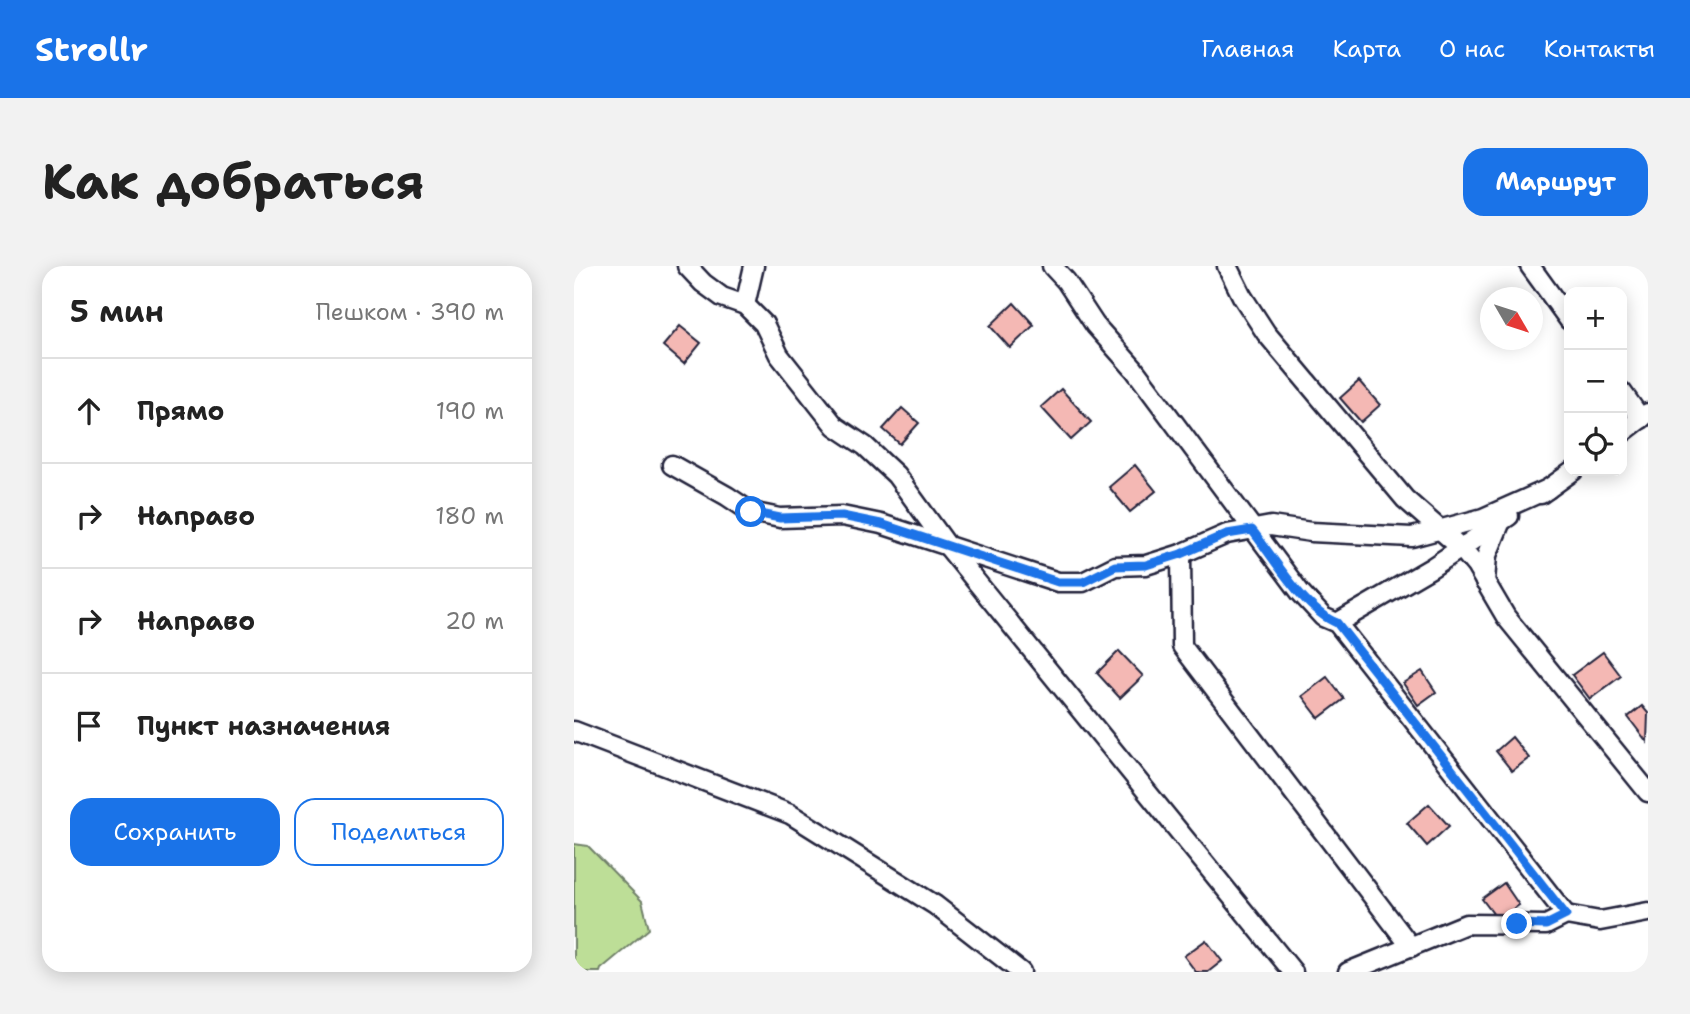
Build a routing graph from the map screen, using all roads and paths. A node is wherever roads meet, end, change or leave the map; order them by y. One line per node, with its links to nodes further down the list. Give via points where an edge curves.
1 (687, 266): 6 (street, via 722,297)
2 (754, 266): 6 (street)
3 (1052, 266): 18 (street)
4 (1227, 266): 14 (street, via 1266,333)
5 (1530, 266): 7 (street)
6 (745, 305): 19 (street, via 764,324 779,355 835,426 895,475)
7 (1564, 313)
8 (1627, 398): 9 (street)
9 (1644, 416): 10 (street)
10 (1627, 429)
11 (672, 465): 19 (street, via 751,512 780,518 842,516 881,524)
12 (1566, 476): 13 (street)
13 (1548, 489): 15 (street); 16 (street)
14 (1405, 499): 15 (street, via 1451,517); 17 (street)
15 (1483, 518): 17 (street)
16 (1502, 521): 20 (street); 22 (street, via 1487,555)
17 (1440, 529): 18 (street, via 1412,537 1271,526); 20 (street)
18 (1252, 530): 21 (street, via 1227,534); 23 (street, via 1307,600 1323,617)
19 (949, 548): 21 (street, via 1058,582 1083,582 1115,566 1146,565); 30 (street)
20 (1461, 548): 22 (street); 23 (street)
21 (1181, 554): 28 (street, via 1181,646)
22 (1485, 582): 25 (street, via 1506,617)
23 (1337, 623): 27 (street)
24 (574, 731): 29 (street, via 790,814 935,905)
25 (1648, 792)
26 (1648, 912): 27 (street, via 1600,921)
27 (1566, 915): 28 (street, via 1546,925 1466,924)
28 (1411, 947): 31 (street)
29 (1021, 972)
30 (1293, 972)
31 (1348, 972)

